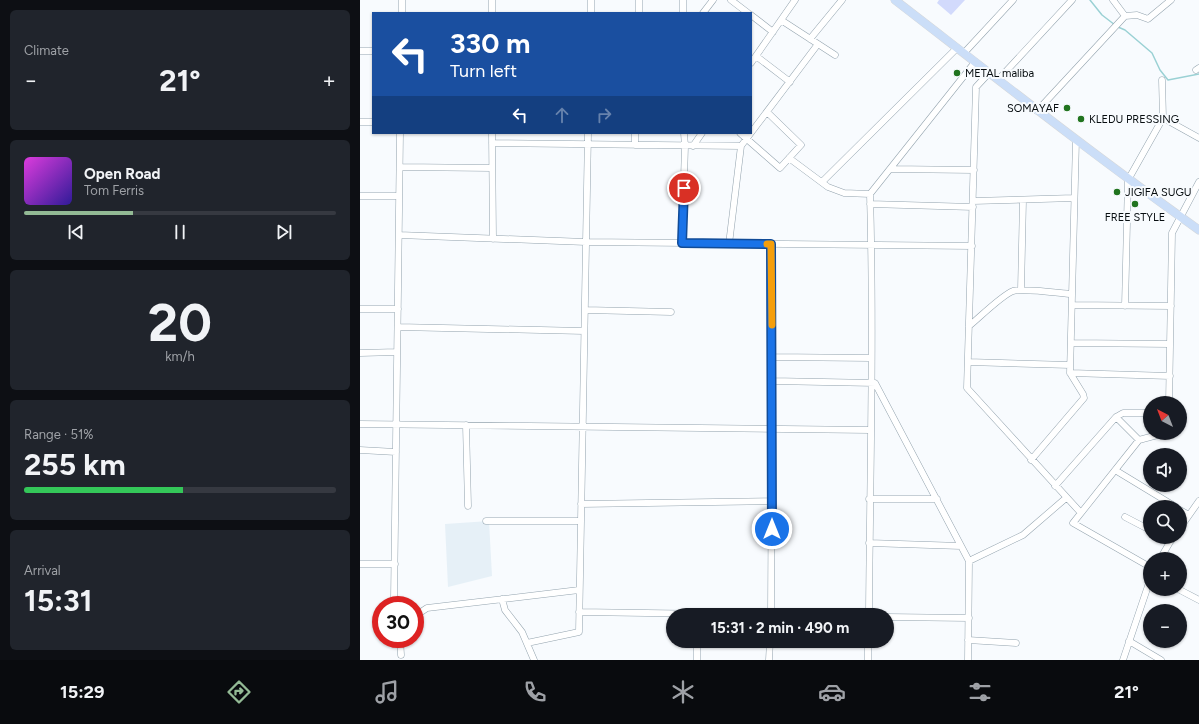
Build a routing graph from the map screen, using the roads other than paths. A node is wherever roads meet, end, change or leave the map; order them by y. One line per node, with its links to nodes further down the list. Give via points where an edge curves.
1 (402, 0): 15 (street)
2 (492, 0): 16 (street)
3 (591, 0): 17 (street)
4 (639, 0): 18 (street)
5 (683, 0): 19 (street)
6 (713, 0): 20 (street)
7 (731, 0): 21 (street)
8 (795, 0): 24 (street)
9 (842, 0): 26 (street)
10 (895, 0): 28 (main road)
11 (1013, 0): 31 (street)
12 (1072, 0): 37 (street)
13 (1113, 0): 23 (street)
14 (1171, 0): 23 (street, via 1148,19 1137,15)
15 (402, 12)
16 (492, 12)
17 (590, 12)
18 (639, 12)
19 (683, 12)
20 (704, 12)
21 (747, 12)
22 (752, 16): 25 (street)
23 (1125, 16): 40 (street)
24 (781, 20): 25 (street); 26 (street)
25 (773, 32): 33 (street)
26 (810, 39): 27 (street)
27 (818, 44): 32 (street); 39 (street)
28 (957, 48): 31 (main road); 69 (street)
29 (360, 51): 30 (street)
30 (372, 51)
31 (964, 53): 35 (main road)
32 (835, 55)
33 (756, 56): 34 (street); 39 (street)
34 (752, 62)
35 (975, 62): 36 (main road); 66 (street)
36 (989, 73): 37 (main road); 67 (street, via 976,87)
37 (998, 80): 40 (main road)
38 (1162, 80): 42 (street)
39 (790, 82): 41 (street)
40 (1037, 111): 56 (main road)
41 (767, 112): 45 (street); 63 (street, via 801,145)
42 (1164, 118): 54 (street); 68 (street)
43 (360, 122): 44 (street)
44 (372, 122)
45 (752, 132)
46 (400, 134): 64 (street)
47 (492, 134): 57 (street)
48 (588, 134): 58 (street)
49 (636, 134): 59 (street)
50 (684, 134): 60 (street)
51 (701, 134): 61 (street)
52 (741, 134): 55 (street)
53 (751, 134): 55 (street)
54 (1199, 138)
55 (747, 139): 62 (street); 63 (street, via 780,168)
56 (1076, 140): 68 (main road); 74 (street)
57 (492, 143): 58 (street); 65 (street)
58 (588, 144): 59 (street); 82 (street)
59 (635, 145): 60 (street)
60 (686, 146): 61 (street); 83 (street)
61 (693, 146): 62 (street)
62 (741, 146): 84 (street)
63 (789, 158): 69 (street)
64 (400, 167): 65 (street); 73 (street)
65 (492, 168): 81 (street)
66 (890, 169): 67 (street); 71 (street)
67 (974, 170): 77 (street)
68 (1128, 180): 78 (main road); 91 (street)
69 (822, 182): 71 (street, via 844,193)
70 (1199, 182): 78 (street)
71 (870, 194): 76 (street)
72 (360, 196): 73 (street)
73 (400, 196): 80 (street)
74 (1074, 198): 75 (street); 89 (street)
75 (1023, 200): 77 (street); 88 (street)
76 (870, 204): 77 (street); 86 (street)
77 (973, 204): 87 (street)
78 (1180, 216): 79 (main road); 92 (street, via 1172,233)
79 (1199, 230)
80 (399, 235): 81 (street); 94 (street)
81 (493, 239): 82 (street)
82 (586, 242): 83 (street); 95 (street)
83 (682, 243): 84 (street)
84 (729, 244): 85 (street)
85 (771, 244): 86 (street); 104 (street)
86 (871, 245): 87 (street); 105 (street)
87 (972, 246): 97 (street)
88 (1021, 290): 89 (street); 97 (street, via 1005,295)
89 (1072, 294): 90 (street)
90 (1072, 306): 91 (street); 100 (street)
91 (1125, 306): 92 (street)
92 (1171, 306): 101 (street)
93 (360, 309): 94 (street)
94 (398, 309): 98 (street)
95 (585, 310): 96 (street); 99 (street)
96 (671, 312)
97 (969, 326): 106 (street)
98 (398, 327): 99 (street); 102 (street)
99 (584, 331): 118 (street)
100 (1071, 343): 101 (street); 107 (street)
101 (1170, 344): 109 (street)
102 (398, 352): 103 (street); 116 (street)
103 (360, 353)
104 (772, 357): 105 (street); 110 (street)
105 (871, 358): 111 (street)
106 (968, 362): 107 (street); 125 (street, via 967,388)
107 (1070, 364): 108 (street)
108 (1070, 373): 109 (street); 125 (street, via 1084,398)
109 (1170, 376): 112 (street)
110 (772, 382): 111 (street); 119 (street)
111 (871, 383): 120 (street); 130 (street, via 875,383)
112 (1170, 396)
113 (1143, 413): 114 (street, via 1123,413)
114 (1116, 417): 122 (street); 127 (street)
115 (360, 424): 116 (street)
116 (396, 424): 117 (street); 124 (street)
117 (466, 425): 118 (street); 135 (street)
118 (583, 426): 119 (street); 134 (street)
119 (772, 429): 120 (street); 131 (street)
120 (870, 430): 129 (street)
121 (1143, 439): 122 (street)
122 (1139, 440): 126 (street)
123 (360, 450): 124 (street)
124 (396, 452): 149 (street)
125 (1031, 460): 127 (street)
126 (1115, 470): 132 (street); 137 (street)
127 (1056, 486): 128 (street)
128 (1066, 498): 137 (street); 146 (street, via 1023,535)
129 (870, 499): 130 (street); 144 (street)
130 (937, 499): 145 (street)
131 (772, 500): 134 (street); 156 (street)
132 (1164, 500)
133 (1199, 501): 136 (street)
134 (581, 504): 142 (street)
135 (468, 506)
136 (1196, 509): 138 (street)
137 (1081, 514): 147 (street, via 1073,523)
138 (1189, 515): 140 (street)
139 (1125, 517): 143 (street)
140 (1187, 518)
141 (486, 521): 142 (street)
142 (581, 521): 150 (street)
143 (1143, 526)
144 (869, 543): 145 (street); 157 (street)
145 (961, 546): 146 (street)
146 (969, 561): 162 (street)
147 (1143, 563)
148 (360, 564): 149 (street)
149 (395, 564): 152 (street)
150 (579, 590): 154 (street); 159 (street)
151 (1187, 594): 155 (street)
152 (394, 596)
153 (1144, 596): 164 (street)
154 (502, 599): 158 (street); 165 (street, via 505,610 522,632)
155 (1199, 600)
156 (771, 608)
157 (868, 608)
158 (424, 610)
159 (579, 612): 160 (street); 165 (street, via 579,632)
160 (666, 613)
161 (894, 617): 162 (street)
162 (969, 618): 163 (street)
163 (968, 640): 166 (street); 176 (street)
164 (1129, 641): 177 (street); 178 (street)
165 (526, 643): 172 (street)
166 (1016, 643)
167 (401, 648): 171 (street)
168 (697, 648): 173 (street)
169 (770, 648): 174 (street)
170 (868, 648): 175 (street)
171 (401, 655)
172 (534, 660)
173 (697, 660)
174 (769, 660)
175 (868, 660)
176 (968, 660)
177 (1123, 660)
178 (1161, 660)

